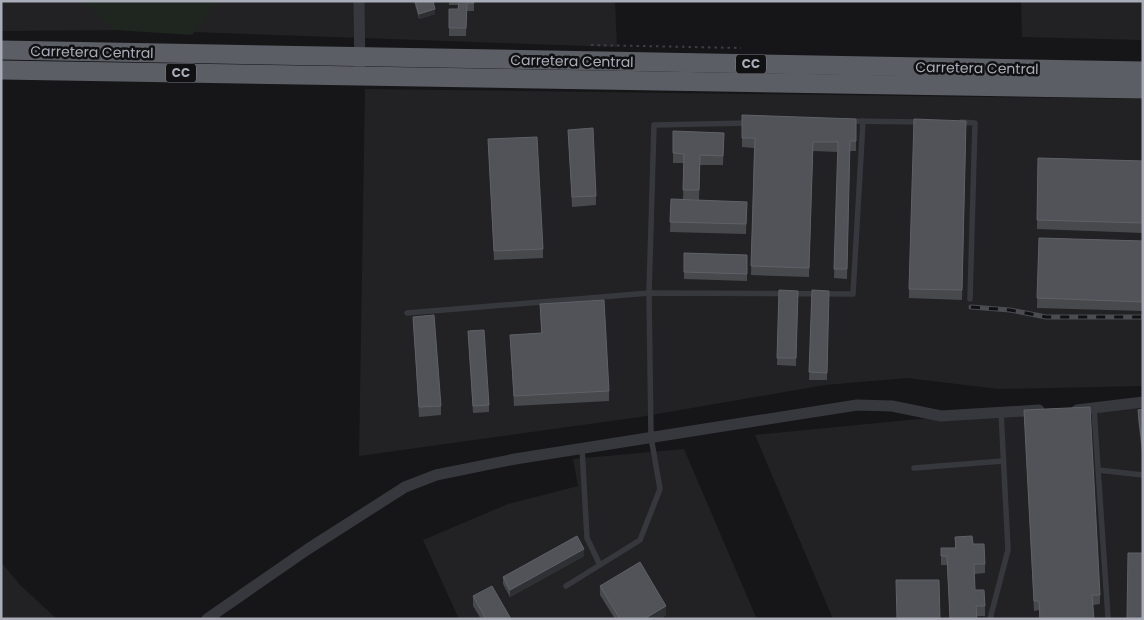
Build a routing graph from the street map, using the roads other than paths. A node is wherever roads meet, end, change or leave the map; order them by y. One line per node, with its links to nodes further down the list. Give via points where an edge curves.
1 (359, 1): 3 (street)
2 (1, 50): 3 (highway, Carretera Central / CC)
3 (360, 58): 5 (highway, Carretera Central / CC); 6 (street)
4 (1, 70): 6 (highway, Carretera Central / CC)
5 (1143, 71)
6 (360, 77): 7 (highway, Carretera Central / CC)
7 (1143, 88)
8 (843, 121): 9 (lane)
9 (863, 121): 10 (lane); 13 (lane, via 853,294)
10 (928, 122)
11 (956, 122): 14 (lane, via 975,123)
12 (754, 123): 13 (lane, via 654,125)
13 (649, 293): 15 (lane); 21 (lane)
14 (970, 299)
15 (407, 313)
16 (1143, 402): 17 (street)
17 (1094, 409): 19 (street); 25 (lane)
18 (1048, 410): 20 (street)
19 (1066, 410)
20 (1001, 411): 21 (street, via 941,416 892,406 857,405); 23 (lane)
21 (651, 437): 22 (street); 27 (lane, via 660,490 657,498 640,540)
22 (582, 448): 27 (lane, via 587,538); 30 (street, via 436,475 405,487)
23 (1003, 461): 24 (lane); 31 (lane, via 1008,550)
24 (914, 468)
25 (1098, 470): 26 (lane); 29 (lane)
26 (1143, 474)
27 (600, 565): 28 (lane)
28 (566, 586)
29 (1108, 617)
30 (207, 619)
31 (990, 619)

